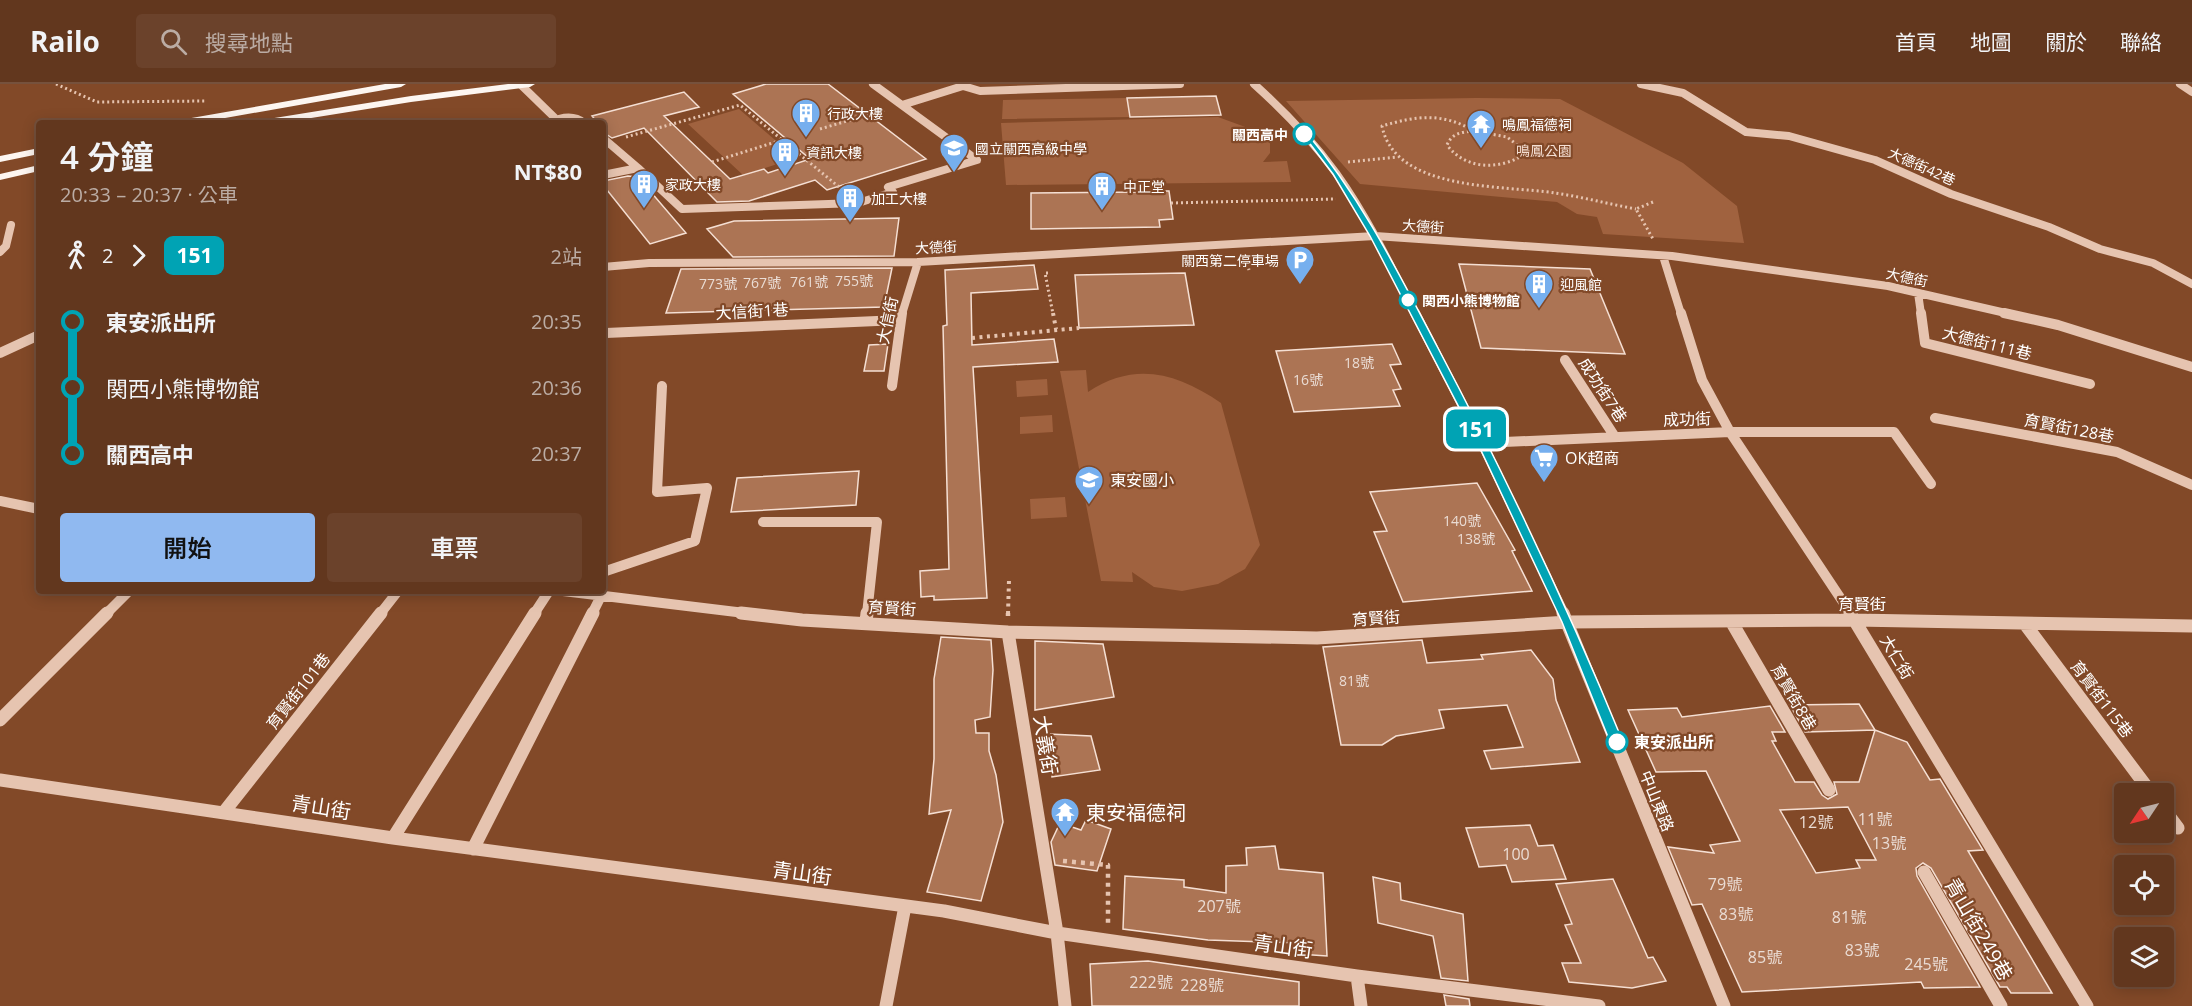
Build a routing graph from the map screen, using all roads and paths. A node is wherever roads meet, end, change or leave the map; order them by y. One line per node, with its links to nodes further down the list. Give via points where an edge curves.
1 (56, 84): 11 (path, via 97,102)
2 (401, 84): 13 (main road)
3 (873, 84): 12 (street)
4 (1180, 84): 9 (street, via 980,91)
5 (1254, 84): 27 (street, 中山東路, via 1291,118)
6 (1641, 84): 44 (street, 大德街42巷, via 1683,93 1746,132 1789,136 1875,160 1951,194 2100,249 2153,263)
7 (2180, 84): 10 (street)
8 (526, 85): 14 (main road); 15 (street)
9 (964, 85): 12 (street)
10 (2192, 92)
11 (213, 101)
12 (902, 105): 18 (path); 34 (street, via 977,160 888,187 893,192)
13 (197, 120)
14 (281, 120)
15 (552, 120)
16 (558, 120): 17 (street)
17 (580, 120)
18 (820, 129)
19 (1474, 131): 19 (path, via 1454,135 1447,145 1450,151 1480,164 1503,164 1518,158 1520,147 1515,142); 24 (path, via 1456,119 1438,115 1382,126 1384,141)
20 (606, 140): 21 (path, via 740,105)
21 (783, 140): 26 (path); 34 (path)
22 (606, 141): 28 (street)
23 (36, 152): 25 (main road)
24 (1397, 157): 27 (path); 36 (path, via 1443,180 1486,190 1552,193)
25 (0, 159)
26 (712, 162)
27 (1329, 164): 32 (street, 中山東路)
28 (638, 168): 30 (street); 34 (street, via 681,209)
29 (36, 169): 31 (main road)
30 (606, 174)
31 (0, 177)
32 (1352, 198): 35 (path); 38 (street, 中山東路)
33 (1653, 202): 36 (path)
34 (858, 203)
35 (1171, 203)
36 (1636, 209): 40 (path)
37 (11, 225): 39 (street, via 6,246)
38 (1375, 236): 40 (street, 大德街); 41 (street, 大德街); 61 (street, 中山東路)
39 (0, 252)
40 (1663, 256): 45 (street, 大德街); 59 (street, 大仁街, via 1702,380)
41 (918, 262): 42 (street, 大德街, via 649,263); 46 (street, 大信街)
42 (606, 267)
43 (1056, 272): 48 (path, via 1045,273)
44 (2192, 284)
45 (1918, 293): 54 (street, 大德街, via 2058,325); 55 (street, 大德街111巷, via 1924,343)
46 (900, 320): 49 (street, 大信街1巷); 57 (street, 大信街)
47 (1079, 328): 48 (path)
48 (1056, 329): 51 (path)
49 (606, 333)
50 (36, 336): 52 (street)
51 (972, 338)
52 (0, 353)
53 (1565, 360): 60 (street, 成功街7巷)
54 (2192, 367)
55 (2090, 384)
56 (662, 386): 67 (street, via 657,492 707,488 695,541)
57 (892, 386)
58 (1935, 418): 63 (street, 育賢街128巷, via 2117,452)
59 (1730, 432): 60 (street, 成功街); 62 (street, 成功街, via 1894,432); 74 (street, 大仁街)
60 (1615, 437): 61 (street, 成功街)
61 (1482, 442): 76 (street, 中山東路)
62 (1931, 484)
63 (2192, 485)
64 (0, 501): 65 (street)
65 (36, 508)
66 (763, 522): 77 (street, via 877,522)
67 (606, 571)
68 (1009, 580): 80 (path)
69 (126, 594): 81 (street)
70 (396, 594): 85 (street, 育賢街101巷)
71 (547, 594): 88 (street)
72 (586, 594): 73 (street, 育賢街)
73 (601, 596): 77 (street, 育賢街, via 802,620); 89 (street)
74 (1855, 620): 75 (street, 育賢街); 78 (street, 育賢街); 102 (street, 大仁街)
75 (1731, 621): 76 (street, 育賢街); 84 (street, 育賢街8巷)
76 (1568, 622): 80 (street, 育賢街, via 1317,638); 100 (street, 中山東路)
77 (866, 623): 80 (street, 育賢街)
78 (2025, 624): 79 (street, 育賢街); 83 (street, 育賢街115巷)
79 (2192, 626)
80 (1008, 632): 90 (street, 大義街)
81 (0, 720)
82 (0, 780): 85 (street, 青山街)
83 (2144, 783)
84 (1829, 790)
85 (224, 812): 88 (street, 青山街)
86 (2174, 823): 87 (street)
87 (2178, 828)
88 (393, 838): 89 (street, 青山街)
89 (473, 849): 92 (street, 青山街)
90 (1044, 859): 93 (street, 大義街); 94 (path, via 1108,865)
91 (1924, 872): 101 (street, 青山街249巷)
92 (905, 906): 93 (street, 青山街); 96 (street)
93 (1057, 933): 94 (street, 青山街); 97 (street, 大義街)
94 (1108, 940): 95 (street, 青山街)
95 (1357, 976): 98 (street); 99 (street, 青山街)
96 (886, 1006)
97 (1065, 1006)
98 (1361, 1006)
99 (1599, 1006)
100 (1724, 1006)
101 (2001, 1006)
102 (2087, 1006)

